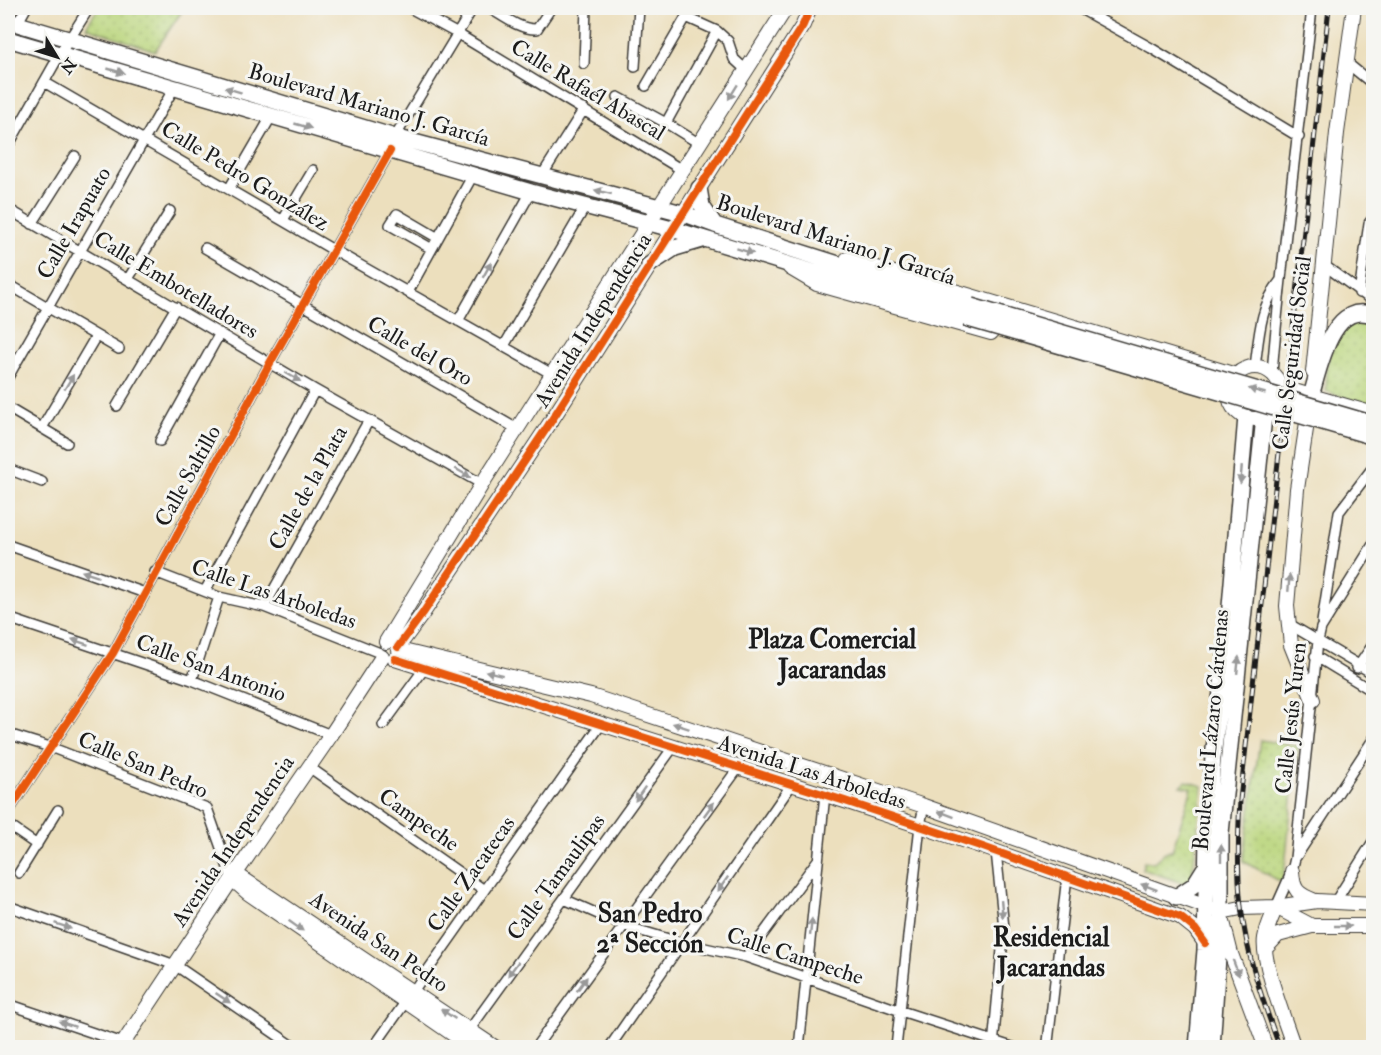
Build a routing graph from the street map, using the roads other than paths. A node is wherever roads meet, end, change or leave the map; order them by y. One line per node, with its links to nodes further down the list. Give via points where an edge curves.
1 (26, 8): 14 (street)
2 (89, 8): 18 (street)
3 (410, 8): 16 (street, Calle Rafaél Abascal)
4 (474, 8): 16 (street, Calle Saltillo)
5 (489, 8): 6 (street, via 533,30)
6 (551, 8)
7 (586, 8): 21 (street)
8 (639, 8): 22 (street)
9 (786, 8): 23 (street, Avenida Independencia)
10 (810, 8): 42 (street, Avenida Independencia)
11 (1079, 8): 32 (street)
12 (1312, 8): 32 (street)
13 (1354, 8): 20 (street, Calle Seguridad Social)
14 (12, 23): 18 (main road, Boulevard Mariano J. García)
15 (717, 31): 23 (street, via 728,41 734,59); 26 (street, via 687,17); 31 (street)
16 (458, 34): 29 (street, Calle Rafaél Abascal); 34 (street, Calle Saltillo)
17 (8, 39): 19 (main road, Boulevard Mariano J. García)
18 (69, 40): 19 (street); 34 (main road, Boulevard Mariano J. García, one-way to 18)
19 (60, 54): 24 (street); 27 (main road, Boulevard Mariano J. García, one-way to 27)
20 (1347, 63): 25 (street); 64 (street, Calle Seguridad Social)
21 (584, 64)
22 (635, 67)
23 (746, 70): 35 (street, Avenida Independencia, one-way to 35)
24 (44, 82): 33 (street, Calle Pedro González); 36 (street)
25 (1374, 85)
26 (646, 86)
27 (174, 88): 30 (main road, Boulevard Mariano J. García); 33 (street, Calle Irapuato)
28 (618, 97): 31 (street)
29 (584, 109): 38 (street, Calle Rafaél Abascal); 41 (street)
30 (272, 117): 34 (main road, Boulevard Mariano J. García, one-way to 34); 43 (street)
31 (666, 123): 35 (street)
32 (1299, 136): 66 (street)
33 (145, 139): 43 (street, Calle Pedro González); 60 (street, Calle Irapuato)
34 (393, 144): 40 (main road, Boulevard Mariano J. García); 41 (main road, Boulevard Mariano J. García); 61 (street, Calle Saltillo)
35 (700, 144): 38 (street, Avenida Independencia)
36 (8, 146)
37 (75, 156): 53 (street)
38 (682, 170): 46 (street, Avenida Independencia)
39 (313, 171): 51 (street)
40 (473, 175): 44 (main road, Boulevard Mariano J. García); 56 (street)
41 (541, 177): 46 (main road, Boulevard Mariano J. García, one-way to 41)
42 (699, 188): 49 (street, Avenida Independencia); 54 (main road, via 702,206)
43 (229, 189): 51 (street, Calle Pedro González)
44 (531, 192): 45 (main road, Boulevard Mariano J. García); 77 (street, one-way to 44)
45 (585, 207): 52 (main road, Boulevard Mariano J. García); 81 (street)
46 (659, 207): 49 (main road, Boulevard Mariano J. García); 52 (street, Avenida Independencia)
47 (8, 209): 53 (street, Calle Embotelladores)
48 (170, 211): 65 (street)
49 (682, 213): 54 (main road, Boulevard Mariano J. García); 55 (street, Avenida Independencia)
50 (1374, 217): 69 (street, via 1369,224)
51 (283, 220): 61 (street, Calle Pedro González)
52 (648, 223): 55 (main road, Boulevard Mariano J. García); 87 (street, Avenida Independencia)
53 (32, 224): 60 (street, Calle Embotelladores)
54 (715, 225): 62 (main road, Boulevard Mariano J. García)
55 (672, 229): 57 (main road, Boulevard Mariano J. García); 63 (street, Avenida Independencia)
56 (438, 238): 59 (street); 59 (street, via 397,214 390,225)
57 (705, 239): 62 (main road, Boulevard Mariano J. García, one-way to 62); 63 (main road, via 675,248)
58 (205, 248): 71 (street, Calle del Oro)
59 (432, 249): 68 (street)
60 (81, 251): 65 (street, Calle Embotelladores); 72 (street, Calle Irapuato)
61 (335, 251): 68 (street, Calle Pedro González); 71 (street, Calle Saltillo)
62 (782, 254): 74 (main road, Boulevard Mariano J. García); 76 (street, via 820,251); 80 (street, via 817,284)
63 (649, 264): 111 (street, Avenida Independencia)
64 (1324, 265): 69 (street); 93 (street, Calle Seguridad Social)
65 (128, 279): 73 (street, Calle Embotelladores)
66 (1280, 282): 85 (street, via 1266,302); 86 (street)
67 (8, 284): 72 (street)
68 (408, 292): 77 (street, Calle Pedro González)
69 (1359, 293): 70 (street)
70 (1372, 299)
71 (303, 306): 83 (street, Calle Saltillo); 103 (street, Calle del Oro)
72 (48, 307): 79 (street); 89 (street, Calle Irapuato)
73 (176, 307): 78 (street, Calle Embotelladores); 95 (street)
74 (968, 312): 99 (main road, Boulevard Mariano J. García, one-way to 74, bridge); 104 (main road, Boulevard Mariano J. García, bridge)
75 (1374, 316): 93 (main road, via 1365,312 1354,315 1331,334)
76 (1042, 317): 80 (street, via 1031,329); 84 (street)
77 (458, 321): 81 (street, Calle Pedro González)
78 (220, 333): 83 (street, Calle Embotelladores); 105 (street)
79 (96, 336): 82 (street); 102 (street, one-way to 79)
80 (1032, 345): 92 (street)
81 (504, 346): 87 (street, Calle Pedro González)
82 (119, 350)
83 (270, 363): 91 (street, Calle Embotelladores, one-way to 91); 117 (street, Calle Saltillo)
84 (1204, 366): 88 (street); 92 (street, via 1206,378)
85 (1255, 367): 86 (street); 88 (street)
86 (1272, 373): 90 (street)
87 (552, 374): 103 (street, Avenida Independencia)
88 (1236, 375): 94 (street)
89 (8, 377)
90 (1280, 387): 93 (street); 97 (street, via 1280,400)
91 (315, 390): 100 (street, Calle Embotelladores); 119 (street)
92 (1198, 390): 94 (street)
93 (1311, 396): 99 (street); 101 (street, Calle Seguridad Social)
94 (1230, 399): 98 (street)
95 (117, 406)
96 (8, 408): 102 (street)
97 (1268, 414): 98 (street); 101 (street); 143 (main road, Boulevard Lázaro Cárdenas, one-way to 97)
98 (1246, 417): 139 (main road, Boulevard Lázaro Cárdenas, one-way to 139)
99 (1370, 418)
100 (369, 420): 113 (street, Calle Embotelladores, one-way to 113); 122 (street, Calle de la Plata)
101 (1306, 422): 107 (street); 124 (street, Calle Seguridad Social, one-way to 101, via 1287,606)
102 (42, 428): 106 (street)
103 (517, 429): 108 (street, Avenida Independencia)
104 (1374, 437)
105 (160, 441)
106 (67, 442)
107 (1374, 442)
108 (498, 458): 111 (street); 113 (street, Avenida Independencia)
109 (1374, 466): 125 (street, via 1339,512)
110 (8, 469): 112 (street)
111 (518, 471): 118 (street, Avenida Independencia)
112 (42, 482)
113 (482, 484): 116 (street, Avenida Independencia)
114 (1374, 543): 125 (street, Calle Jesús Yuren)
115 (8, 545): 120 (street, one-way to 115)
116 (431, 568): 118 (street); 129 (street, Avenida Independencia)
117 (155, 572): 119 (street, Calle Las Arboledas); 120 (street, Calle Saltillo)
118 (447, 578): 129 (street, Avenida Independencia)
119 (205, 591): 121 (street, Calle Las Arboledas)
120 (145, 593): 130 (street, Calle Saltillo)
121 (219, 597): 122 (street, Calle Las Arboledas); 137 (street)
122 (264, 607): 129 (street, Calle Las Arboledas)
123 (8, 618): 130 (street, Calle San Antonio, one-way to 123)
124 (1289, 624): 126 (street); 140 (street, Calle Seguridad Social, via 1292,645)
125 (1321, 628): 126 (street, Calle Jesús Yuren)
126 (1318, 641): 128 (street); 131 (street, Calle Jesús Yuren)
127 (1374, 643): 133 (street)
128 (1332, 649): 132 (street); 133 (street)
129 (390, 652): 134 (street, Avenida Las Arboledas); 141 (street, Avenida Las Arboledas, one-way to 129, via 591,696); 147 (street, Avenida Independencia)
130 (113, 653): 137 (street, Calle San Antonio); 150 (street, Calle Saltillo)
131 (1316, 656): 132 (street); 140 (street, Calle Jesús Yuren)
132 (1325, 661): 136 (street)
133 (1359, 665): 135 (street); 136 (street)
134 (424, 669): 142 (street, Avenida Las Arboledas); 144 (street)
135 (1374, 674)
136 (1351, 678): 138 (street)
137 (192, 680): 147 (street, Calle San Antonio)
138 (1374, 692)
139 (1220, 700): 143 (main road, via 1227,706); 167 (main road, Boulevard Lázaro Cárdenas)
140 (1312, 700): 166 (street, Calle Jesús Yuren)
141 (638, 712): 145 (street); 155 (street, Avenida Las Arboledas, one-way to 141)
142 (602, 723): 145 (street, Avenida Las Arboledas); 171 (street, Calle Zacatecas)
143 (1232, 724): 180 (main road, Boulevard Lázaro Cárdenas, one-way to 143, via 1221,833)
144 (383, 725)
145 (630, 732): 149 (street, Avenida Las Arboledas)
146 (8, 734): 150 (street, Calle San Pedro)
147 (331, 735): 152 (street, Avenida Independencia)
148 (1374, 738): 166 (street)
149 (674, 746): 151 (street, Avenida Las Arboledas); 173 (street, Calle Tamaulipas, one-way to 173)
150 (50, 747): 157 (street, Calle Saltillo); 169 (street, Calle San Pedro, via 207,808)
151 (739, 767): 153 (street, Avenida Las Arboledas); 181 (street, one-way to 151)
152 (309, 768): 169 (street, Avenida Independencia); 171 (street, Campeche)
153 (792, 784): 154 (street, Avenida Las Arboledas); 184 (street, one-way to 184)
154 (825, 794): 159 (street, Avenida Las Arboledas); 165 (street)
155 (924, 806): 159 (street); 160 (street, Avenida Las Arboledas, one-way to 155)
156 (58, 810): 162 (street)
157 (8, 812)
158 (8, 825): 162 (street)
159 (920, 825): 163 (street, Avenida Las Arboledas); 192 (street)
160 (985, 828): 163 (street); 172 (street, Avenida Las Arboledas, one-way to 160)
161 (1374, 840): 175 (street)
162 (37, 845): 168 (street)
163 (980, 846): 164 (street, Avenida Las Arboledas)
164 (996, 851): 170 (street, Avenida Las Arboledas); 195 (street, one-way to 195, via 1004,928)
165 (818, 859): 187 (street); 189 (street, one-way to 165)
166 (1294, 865): 174 (street, via 1295,888); 179 (street, Calle Jesús Yuren)
167 (1205, 866): 172 (main road, via 1194,885); 178 (main road, Boulevard Lázaro Cárdenas)
168 (19, 873)
169 (232, 874): 188 (street, Avenida Independencia); 190 (street, Avenida San Pedro)
170 (1067, 876): 185 (street, Avenida Las Arboledas, via 1180,917 1196,929); 194 (street)
171 (484, 890): 190 (street, Calle Zacatecas)
172 (1176, 897): 178 (street, Avenida Las Arboledas)
173 (564, 899): 181 (street, Calle Campeche); 193 (street, Calle Tamaulipas, one-way to 193)
174 (1317, 902): 175 (street); 179 (street)
175 (1335, 902): 176 (street)
176 (1374, 904)
177 (8, 906): 188 (street, one-way to 188)
178 (1204, 906): 180 (street, Avenida Las Arboledas); 185 (main road, Boulevard Lázaro Cárdenas)
179 (1276, 907): 180 (street); 182 (street); 186 (street, via 1264,939)
180 (1221, 912): 185 (main road, via 1213,921); 209 (main road, Boulevard Lázaro Cárdenas); 210 (street, one-way to 210, via 1231,954)
181 (624, 926): 184 (street, Calle Campeche); 203 (street, one-way to 181)
182 (1312, 926): 183 (street, one-way to 183); 186 (street, via 1278,935)
183 (1374, 926)
184 (682, 943): 187 (street, Calle Campeche); 204 (street)
185 (1205, 946): 208 (main road, Boulevard Lázaro Cárdenas)
186 (1265, 949): 211 (street)
187 (746, 957): 189 (street, Calle Campeche)
188 (175, 965): 197 (street, Avenida Independencia); 199 (street, one-way to 199)
189 (806, 980): 192 (street, Calle Campeche); 205 (street)
190 (409, 996): 193 (street, Avenida San Pedro, one-way to 190); 200 (street, Calle Zacatecas); 201 (street, Avenida San Pedro)
191 (8, 1004): 197 (street, one-way to 191)
192 (901, 1011): 195 (street, Calle Campeche); 206 (street)
193 (470, 1029): 202 (street, Avenida San Pedro)
194 (1048, 1042)
195 (994, 1044): 207 (street, Calle Campeche)
196 (8, 1045): 198 (street)
197 (124, 1046)
198 (14, 1047)
199 (296, 1047)
200 (373, 1047)
201 (473, 1047)
202 (496, 1047)
203 (534, 1047)
204 (609, 1047)
205 (799, 1047)
206 (896, 1047)
207 (1015, 1047)
208 (1197, 1047)
209 (1212, 1047)
210 (1266, 1047)
211 (1294, 1047)

